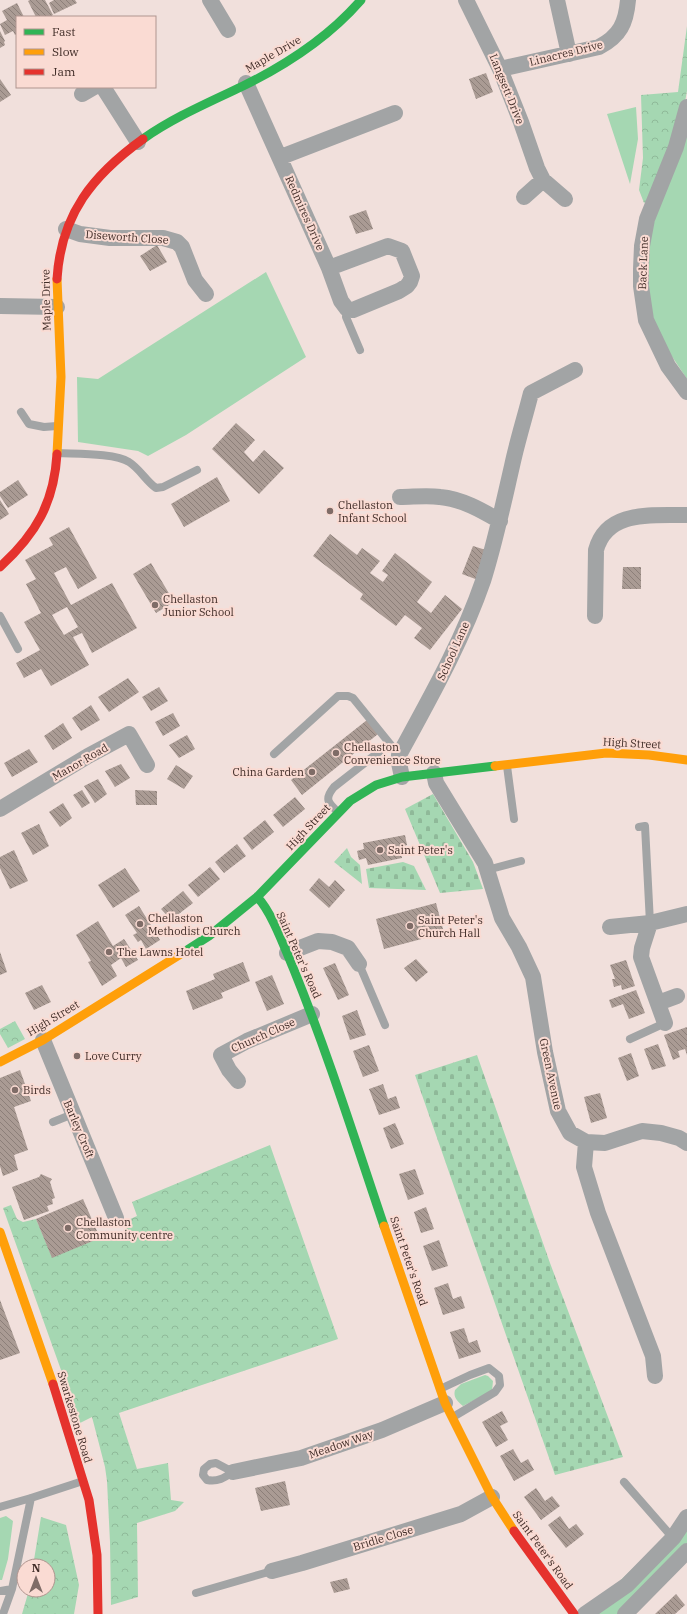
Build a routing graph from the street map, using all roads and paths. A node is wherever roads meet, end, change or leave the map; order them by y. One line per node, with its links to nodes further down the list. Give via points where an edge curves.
1 (210, 0): 6 (street)
2 (361, 0): 9 (street, Maple Drive, via 331,31 305,51)
3 (466, 0): 8 (street, Langsett Drive)
4 (557, 0): 7 (street)
5 (628, 0): 7 (street, Linacres Drive, via 624,24 616,36 599,47)
6 (228, 30)
7 (570, 54): 8 (street, Linacres Drive)
8 (500, 69): 15 (street, Langsett Drive, via 536,168)
9 (246, 83): 13 (street, Maple Drive); 14 (street, Redmires Drive)
10 (104, 88): 13 (street)
11 (687, 107): 26 (street, Back Lane, via 676,147 647,219 642,246 641,286 646,320 668,366)
12 (395, 114): 14 (street, via 375,113)
13 (138, 142): 18 (street, Maple Drive, via 99,175 82,198)
14 (280, 157): 19 (street, Redmires Drive)
15 (543, 180): 16 (street); 17 (street, Langsett Drive)
16 (524, 197)
17 (565, 199)
18 (66, 229): 20 (street, Diseworth Close, via 80,234 110,238 163,238 176,242 182,247 195,280); 22 (street, Maple Drive, via 56,272)
19 (330, 268): 23 (street, Redmires Drive); 23 (street, via 388,246 402,251 412,276 407,286 353,310)
20 (206, 294)
21 (0, 306): 22 (street)
22 (58, 307): 28 (street, Maple Drive, via 61,376)
23 (347, 309): 24 (lane, via 346,317)
24 (360, 350)
25 (575, 370): 33 (street, School Lane, via 531,393)
26 (687, 392)
27 (21, 412): 28 (lane, via 29,424)
28 (58, 426): 29 (street, Maple Drive)
29 (57, 453): 30 (lane, via 124,459 156,488 163,488); 34 (street, Maple Drive, via 51,493 42,517 14,554)
30 (197, 470)
31 (400, 497): 33 (street, via 450,498 474,506)
32 (687, 515): 36 (street, via 626,519 609,527 603,533 596,550)
33 (500, 521): 38 (street, School Lane, via 482,581 442,677)
34 (0, 567)
35 (0, 616): 37 (lane)
36 (595, 616)
37 (18, 649)
38 (394, 750): 39 (lane, via 353,698 338,696); 44 (street); 46 (lane, via 328,793 330,804)
39 (274, 754)
40 (687, 760): 42 (street, High Street, via 606,753)
41 (147, 765): 45 (street, Manor Road, via 129,734)
42 (507, 765): 43 (street, High Street); 47 (lane)
43 (434, 772): 44 (street, High Street); 50 (street, Green Avenue, via 436,783)
44 (402, 777): 46 (street, High Street, via 376,785 350,801)
45 (0, 809)
46 (338, 812): 51 (street, High Street)
47 (514, 819)
48 (639, 826): 53 (lane, via 645,826)
49 (521, 861): 50 (lane)
50 (487, 870): 68 (street, Green Avenue, via 502,918 533,977 558,1111 570,1134)
51 (257, 897): 55 (street, Saint Peter's Road, via 264,904); 63 (street, High Street, via 209,936)
52 (687, 914): 53 (street)
53 (650, 923): 54 (street); 58 (street, via 641,957)
54 (610, 928)
55 (287, 953): 56 (street, via 318,941 332,942 348,948); 59 (street, Saint Peter's Road)
56 (359, 964): 61 (lane)
57 (677, 996): 58 (street)
58 (658, 1003): 60 (street)
59 (312, 1014): 65 (street, Church Close, via 220,1055); 73 (street, Saint Peter's Road)
60 (665, 1023): 62 (lane)
61 (385, 1025)
62 (630, 1039)
63 (43, 1040): 64 (street, High Street); 66 (street, Barley Croft)
64 (0, 1062)
65 (238, 1081)
66 (73, 1114): 67 (lane); 70 (street, Barley Croft)
67 (53, 1122)
68 (586, 1142): 69 (street, via 605,1143 642,1131 661,1133); 72 (street, via 584,1167 598,1213 653,1356)
69 (687, 1143)
70 (116, 1218)
71 (0, 1232): 76 (street, Swarkestone Road, via 10,1271 63,1413)
72 (655, 1376)
73 (443, 1396): 74 (street, Saint Peter's Road); 74 (lane, via 470,1375 489,1368 499,1376 500,1385 495,1392); 75 (street, Meadow Way, via 382,1430 301,1458)
74 (452, 1418): 78 (street, Saint Peter's Road)
75 (233, 1472)
76 (83, 1481): 79 (lane); 89 (street, Swarkestone Road, via 92,1512 97,1555)
77 (624, 1482): 82 (lane)
78 (492, 1497): 84 (street, Bridle Close, via 460,1514); 90 (street, Saint Peter's Road)
79 (31, 1498): 80 (lane); 85 (lane)
80 (0, 1507)
81 (687, 1517): 82 (street)
82 (673, 1538): 91 (street, via 627,1585)
83 (687, 1551): 92 (street)
84 (272, 1571): 87 (lane)
85 (12, 1589): 86 (lane); 88 (lane)
86 (0, 1591)
87 (196, 1593)
88 (3, 1614)
89 (98, 1614)
90 (574, 1614)
91 (585, 1614)
92 (625, 1614)

